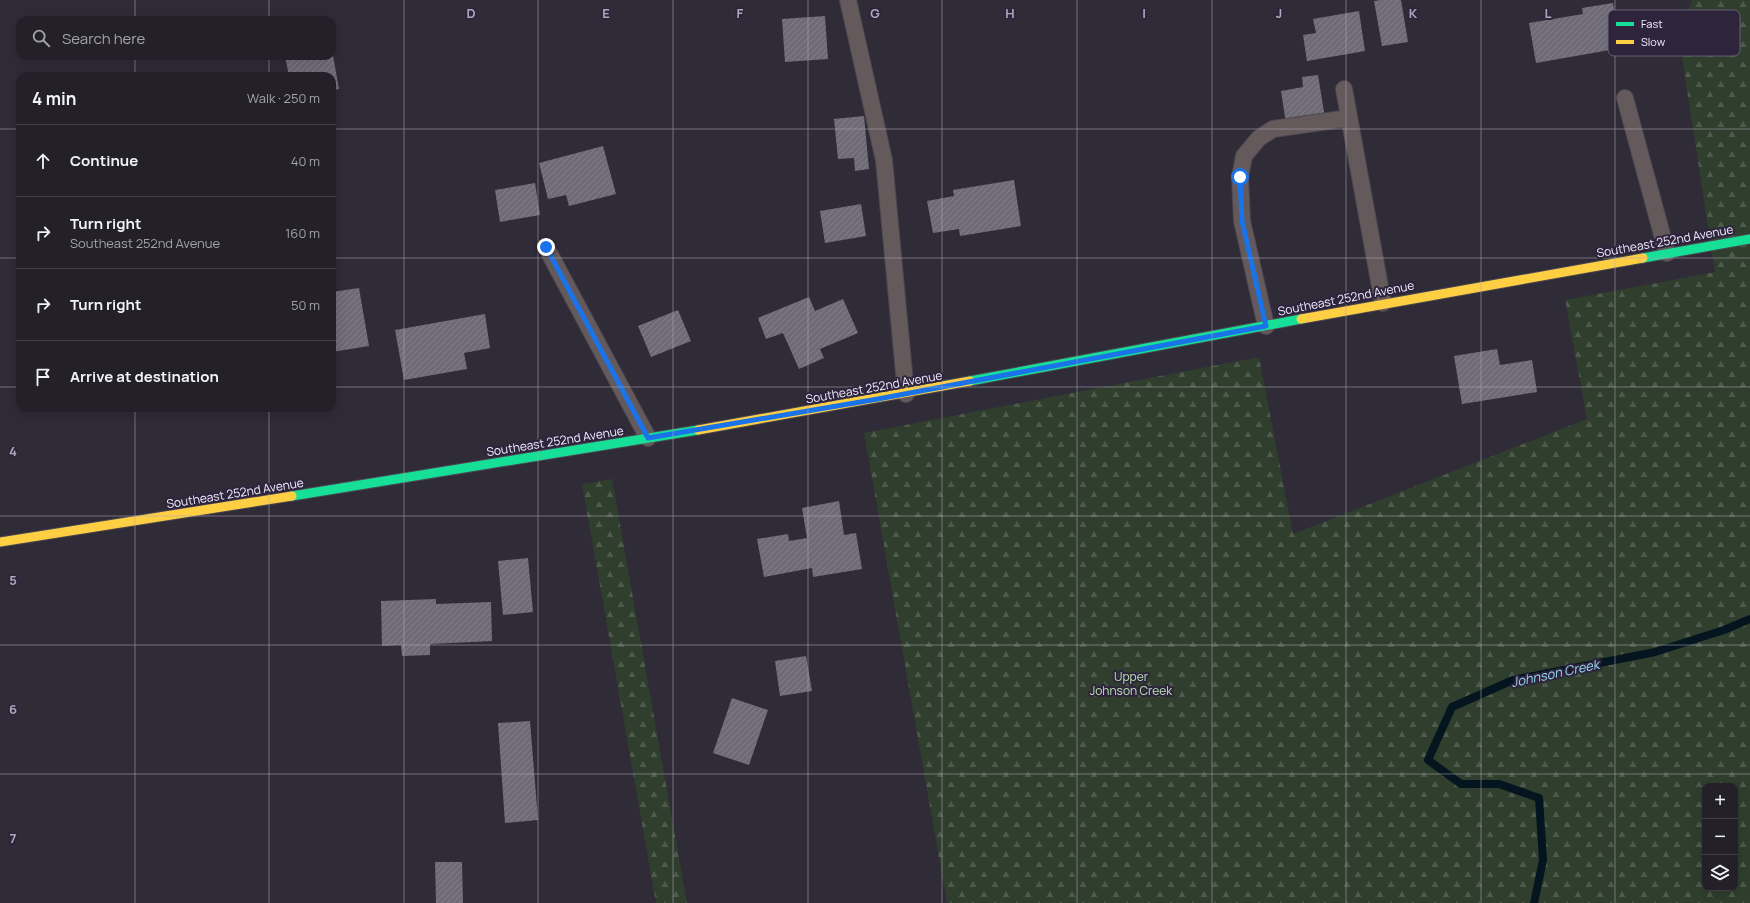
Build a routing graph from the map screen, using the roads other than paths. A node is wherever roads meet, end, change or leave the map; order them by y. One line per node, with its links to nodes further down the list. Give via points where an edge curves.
1 (848, 0): 10 (lane, via 884,160)
2 (1344, 89): 4 (lane)
3 (1625, 98): 7 (lane)
4 (1349, 118): 8 (lane); 9 (lane, via 1272,129 1259,138 1244,156 1240,177 1242,221)
5 (1750, 239): 7 (street, Southeast 252nd Avenue)
6 (546, 247): 11 (lane)
7 (1667, 253): 8 (street, Southeast 252nd Avenue)
8 (1383, 303): 9 (street, Southeast 252nd Avenue)
9 (1266, 326): 10 (street, Southeast 252nd Avenue)
10 (906, 394): 11 (street, Southeast 252nd Avenue)
11 (648, 438): 12 (street, Southeast 252nd Avenue)
12 (0, 542)

